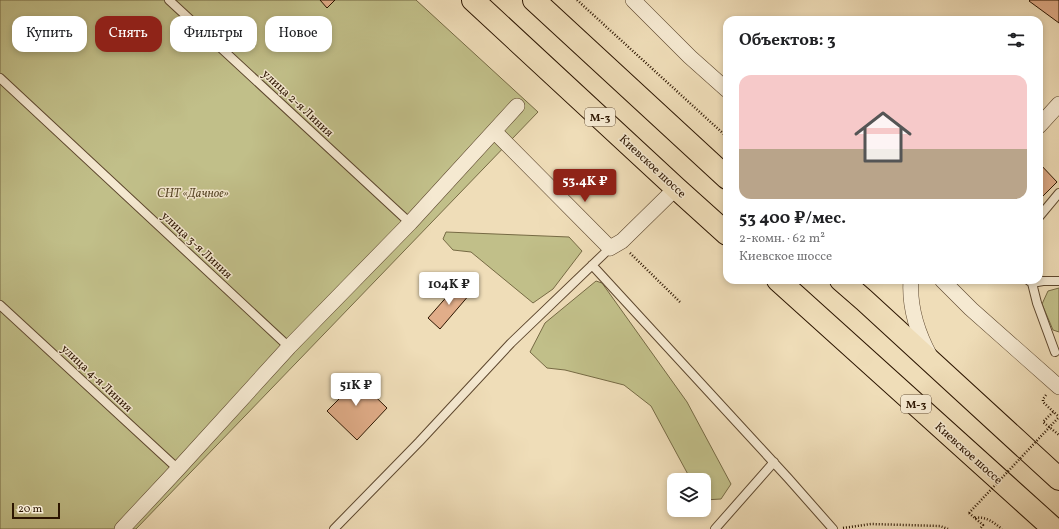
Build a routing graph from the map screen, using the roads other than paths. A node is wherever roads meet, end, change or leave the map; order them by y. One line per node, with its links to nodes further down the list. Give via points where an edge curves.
1 (169, 0): 15 (lane, улица 2-я Линия)
2 (473, 0): 12 (highway, Киевское шоссе / М-3)
3 (534, 0): 11 (highway)
4 (633, 0): 6 (street)
5 (0, 78): 27 (lane, улица 3-я Линия)
6 (723, 86)
7 (1059, 104): 9 (street)
8 (517, 106): 10 (street)
9 (1043, 122)
10 (494, 131): 15 (street); 17 (street)
11 (723, 174)
12 (676, 188): 16 (highway, Киевское шоссе / М-3); 17 (street)
13 (1059, 193): 14 (lane)
14 (1043, 212)
15 (410, 223): 27 (street)
16 (723, 230)
17 (615, 245): 18 (lane)
18 (592, 265): 31 (lane); 35 (lane, via 511,343)
19 (1043, 281): 20 (lane)
20 (1059, 281)
21 (782, 284): 38 (highway, Киевское шоссе / М-3)
22 (846, 284): 29 (highway)
23 (911, 284): 29 (street, via 916,324 922,341)
24 (946, 284): 30 (street)
25 (1031, 284): 28 (lane)
26 (0, 305): 32 (lane, улица 4-я Линия)
27 (289, 347): 32 (street)
28 (1057, 350)
29 (938, 368): 33 (highway)
30 (1059, 387)
31 (774, 462): 36 (lane); 37 (lane)
32 (178, 469): 34 (street)
33 (1059, 479)
34 (122, 529)
35 (334, 529)
36 (715, 529)
37 (833, 529)
38 (1054, 529)

